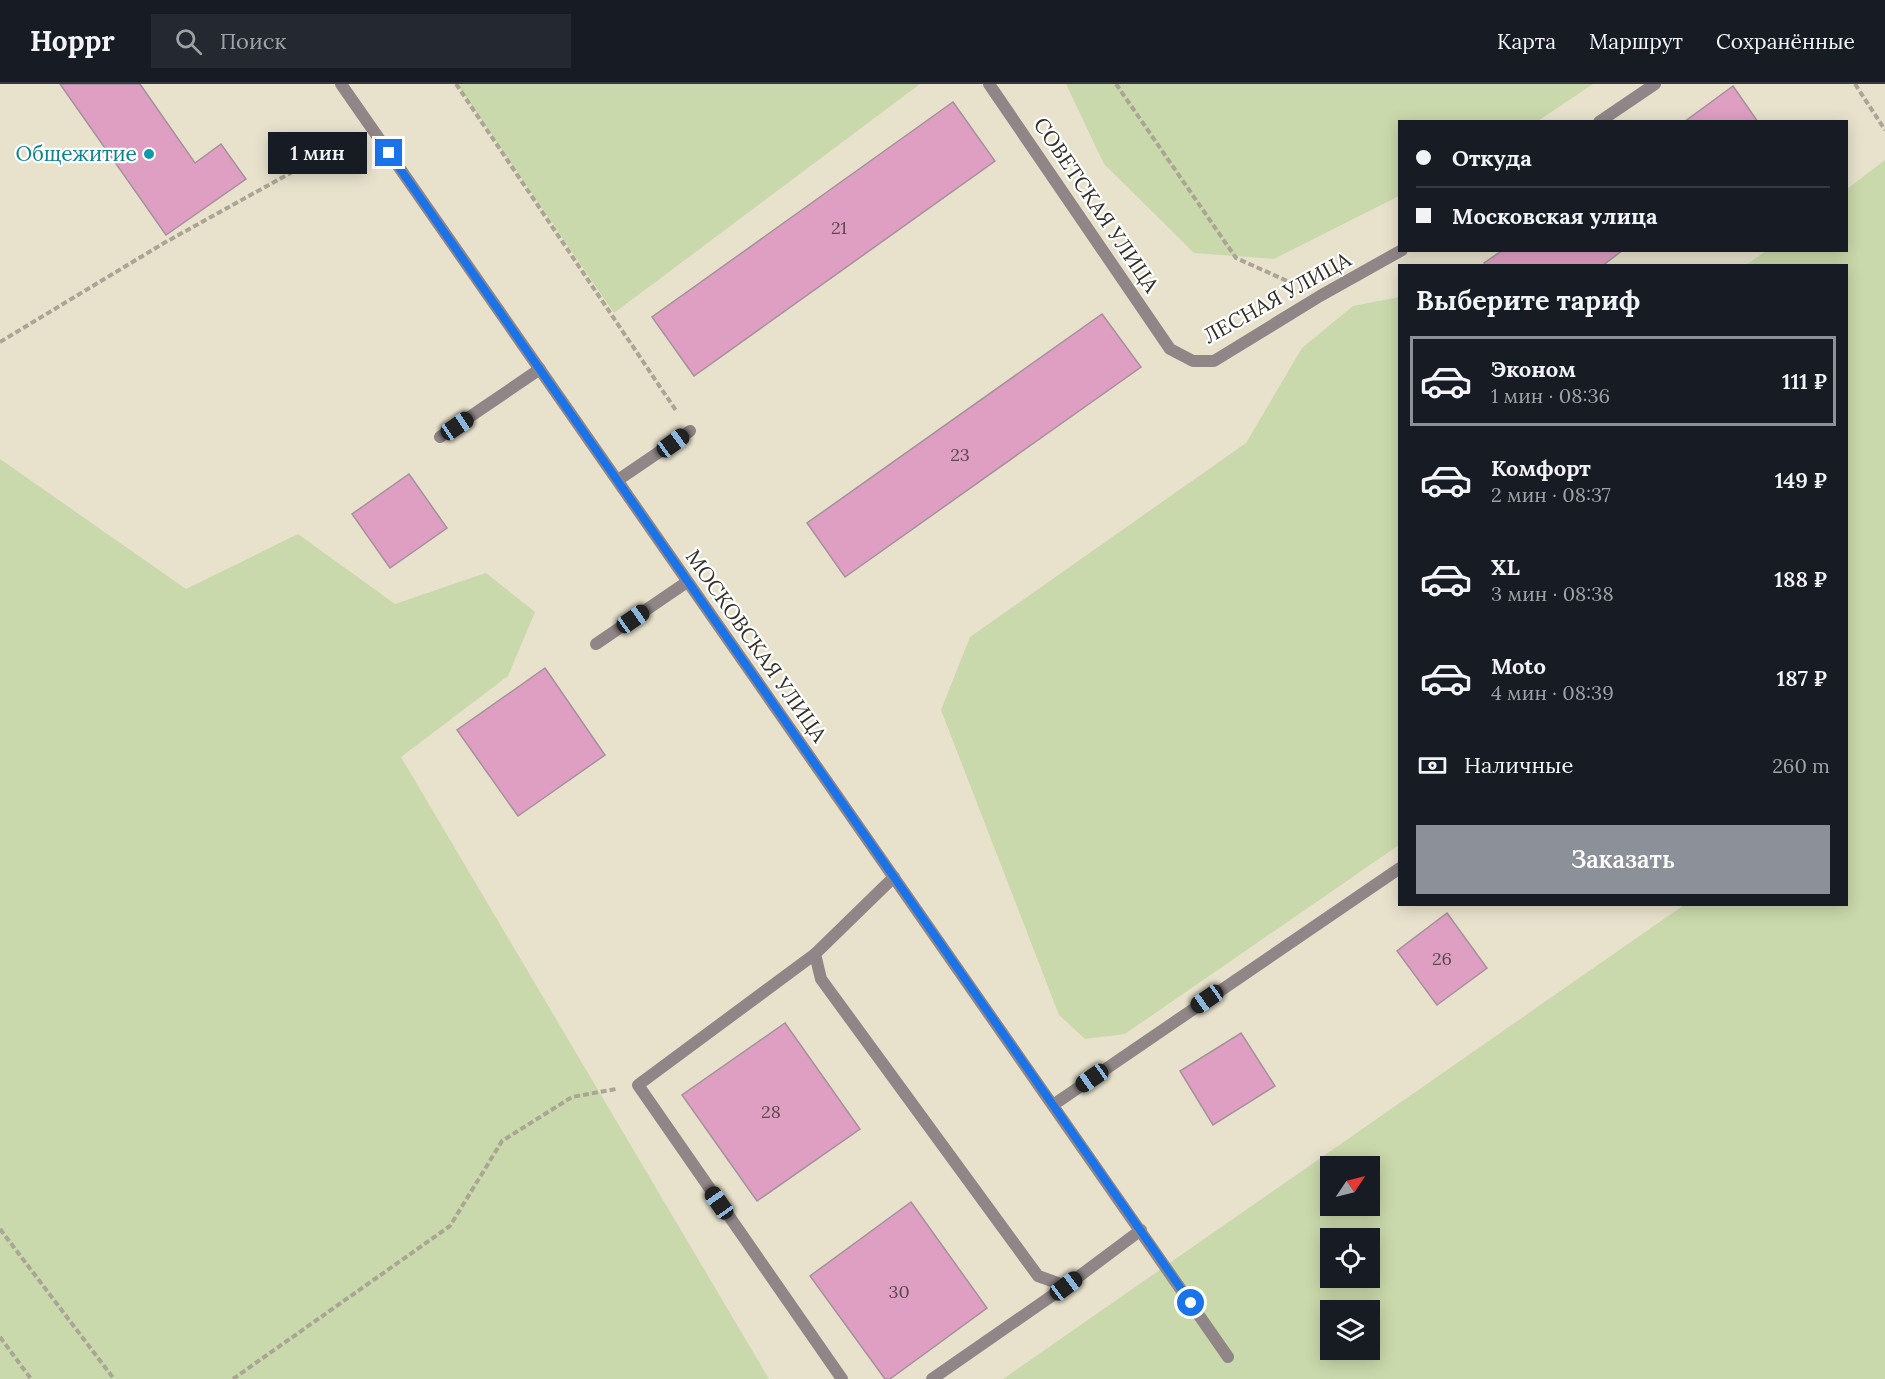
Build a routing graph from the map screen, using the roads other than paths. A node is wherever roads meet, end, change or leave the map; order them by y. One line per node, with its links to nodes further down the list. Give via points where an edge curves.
1 (341, 84): 7 (street, МОСКОВСКАЯ УЛИЦА)
2 (989, 84): 6 (street, СОВЕТСКАЯ УЛИЦА)
3 (1655, 84): 4 (street)
4 (1602, 120)
5 (1398, 252): 6 (street, ЛЕСНАЯ УЛИЦА, via 1214,361 1192,361)
6 (1170, 349)
7 (540, 369): 9 (street); 10 (street, МОСКОВСКАЯ УЛИЦА)
8 (690, 431): 10 (street)
9 (440, 437)
10 (618, 480): 11 (street, МОСКОВСКАЯ УЛИЦА)
11 (687, 582): 12 (street); 14 (street, МОСКОВСКАЯ УЛИЦА)
12 (596, 644)
13 (1398, 869): 16 (street)
14 (894, 877): 15 (street); 16 (street, МОСКОВСКАЯ УЛИЦА)
15 (815, 954): 18 (street, via 821,979 1038,1276); 20 (street, via 638,1085)
16 (1053, 1105): 17 (street, МОСКОВСКАЯ УЛИЦА)
17 (1141, 1230): 18 (street); 19 (street, МОСКОВСКАЯ УЛИЦА)
18 (1066, 1286): 21 (street)
19 (1228, 1357)
20 (842, 1379)
21 (932, 1379)

